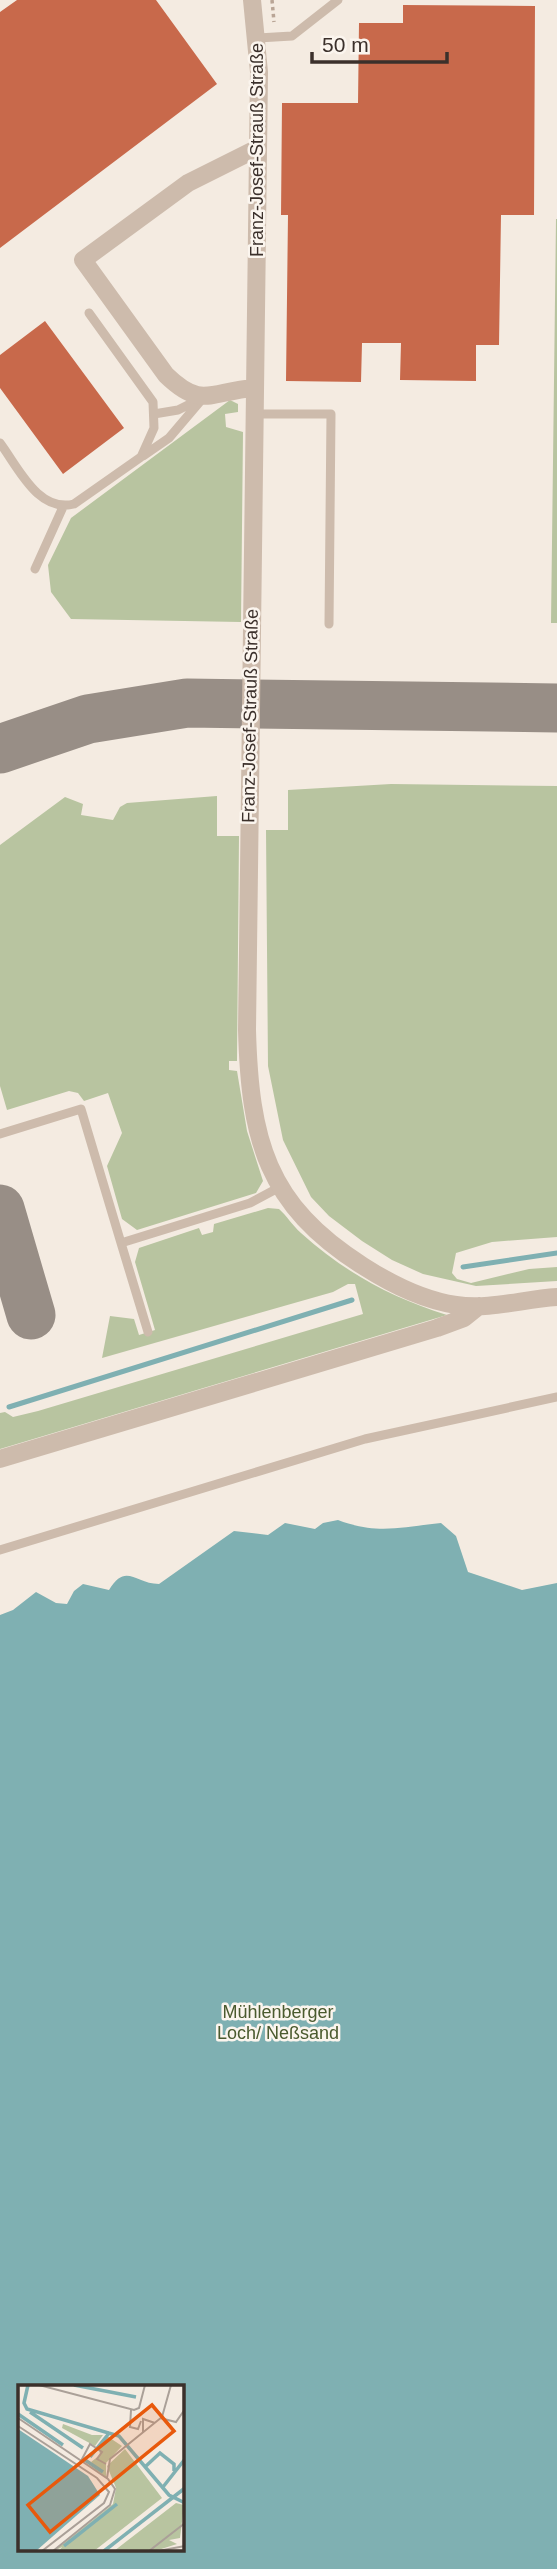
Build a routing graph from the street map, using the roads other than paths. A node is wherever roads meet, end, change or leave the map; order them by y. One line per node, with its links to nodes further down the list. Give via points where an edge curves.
1 (253, 0): 3 (street, Franz-Josef-Strauß Straße)
2 (338, 0): 3 (lane, via 292,36)
3 (258, 37): 4 (street, Franz-Josef-Strauß Straße)
4 (258, 148): 6 (street, Franz-Josef-Strauß Straße); 7 (street, via 188,183 83,260 166,375 183,390)
5 (89, 313): 8 (lane, via 152,402)
6 (254, 388): 7 (street); 9 (street, Franz-Josef-Strauß Straße)
7 (203, 398): 8 (lane, via 178,410); 11 (lane, via 169,439)
8 (154, 414): 11 (lane, via 154,428)
9 (254, 414): 14 (lane, via 331,414); 16 (street, Franz-Josef-Strauß Straße, via 247,1065 261,1142)
10 (0, 443): 12 (lane, via 42,499)
11 (141, 457): 12 (lane)
12 (63, 507): 13 (lane)
13 (35, 569)
14 (329, 624)
15 (0, 1134): 17 (lane, via 81,1109)
16 (280, 1187): 17 (lane, via 250,1203); 19 (street, Franz-Josef-Strauß Straße, via 312,1229 382,1278 441,1302)
17 (121, 1242): 20 (lane)
18 (557, 1297): 19 (street)
19 (479, 1306): 22 (street, via 464,1318 437,1328)
20 (148, 1332)
21 (557, 1397): 23 (lane, via 365,1439)
22 (0, 1458)
23 (0, 1550)

